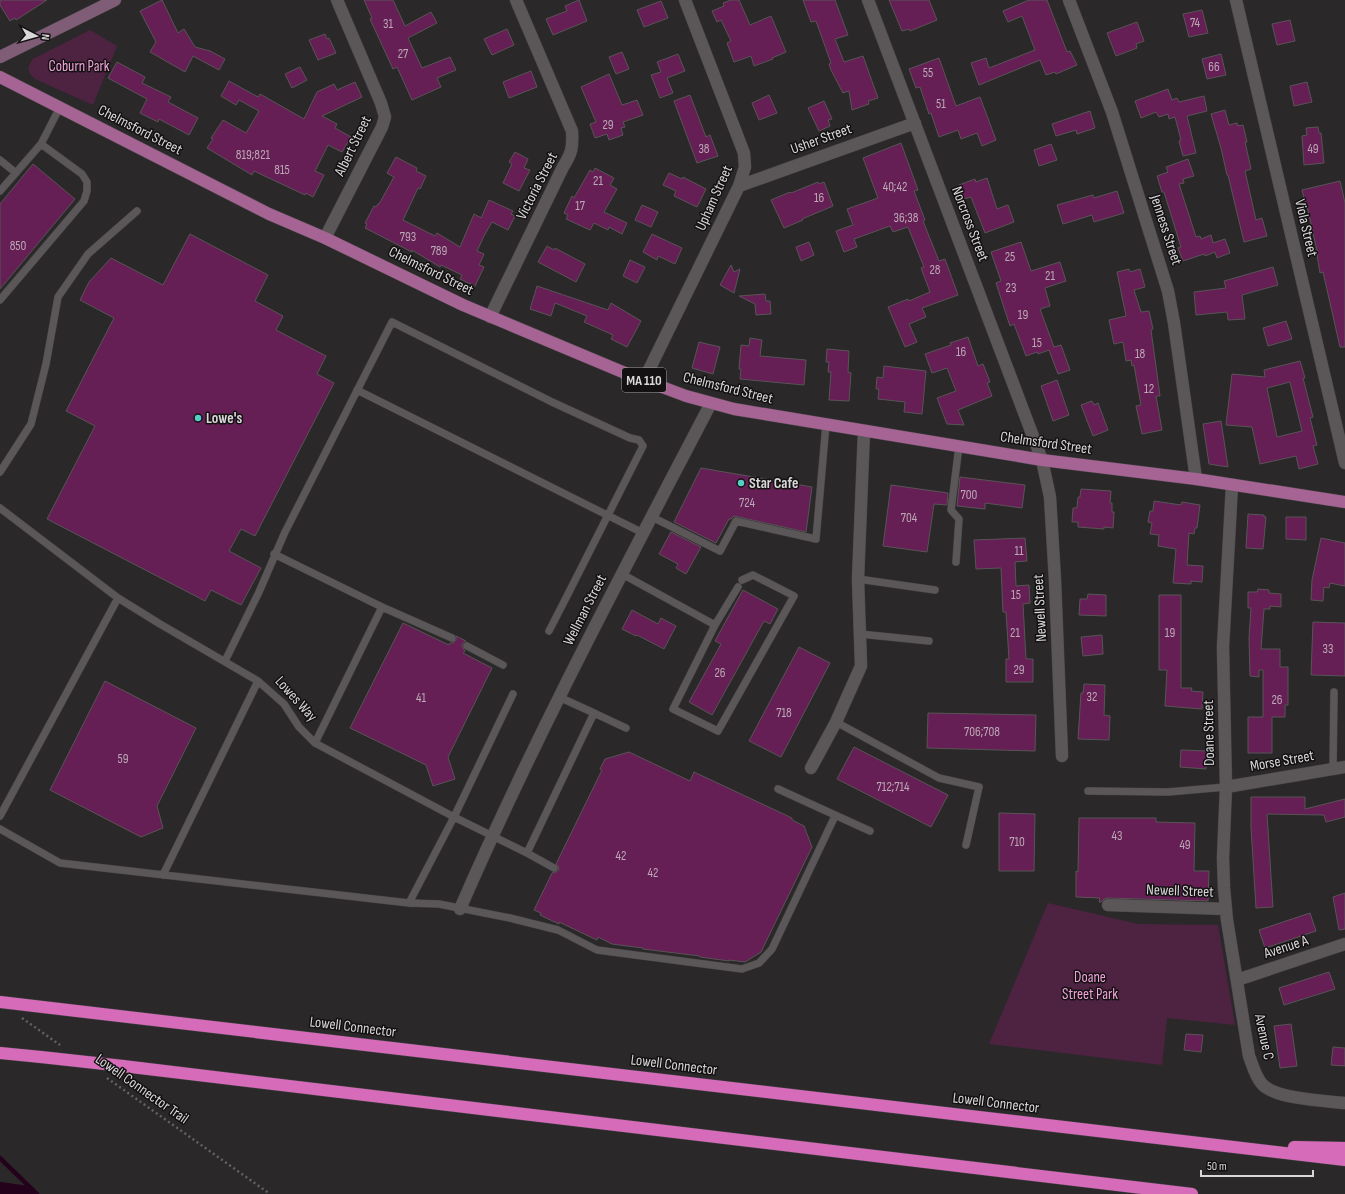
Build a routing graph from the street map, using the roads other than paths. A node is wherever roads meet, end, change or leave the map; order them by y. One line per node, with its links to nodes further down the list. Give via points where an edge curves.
1 (115, 0): 8 (main road)
2 (337, 0): 18 (street, Albert Street, via 385,117)
3 (516, 0): 20 (street, Victoria Street, via 572,131 572,143 570,155)
4 (685, 0): 15 (street, Upham Street, via 744,152 745,167)
5 (868, 0): 11 (street, Norcross Street)
6 (1069, 0): 30 (street, Jenness Street, via 1112,112 1168,291)
7 (1236, 0): 28 (street, Viola Street)
8 (0, 57)
9 (0, 77): 10 (main road, Chelmsford Street / MA 110)
10 (60, 107): 12 (lane); 18 (main road, Chelmsford Street / MA 110, via 269,214)
11 (915, 123): 15 (street, Usher Street); 27 (street, Norcross Street)
12 (41, 144): 14 (lane); 19 (lane, via 82,174 87,182 87,192 84,201)
13 (0, 160): 14 (lane)
14 (16, 173): 16 (lane)
15 (739, 186): 21 (street, Upham Street)
16 (0, 191)
17 (137, 212): 29 (lane, via 88,254 58,297 46,364 31,424)
18 (325, 238): 20 (main road, Chelmsford Street / MA 110)
19 (0, 300)
20 (490, 317): 21 (main road, Chelmsford Street / MA 110)
21 (644, 380): 23 (main road, Chelmsford Street / MA 110)
22 (357, 390): 34 (lane); 34 (lane, via 392,322 552,402 639,440 643,446); 37 (lane)
23 (711, 403): 24 (main road, Chelmsford Street / MA 110); 35 (street, Wellman Street)
24 (826, 424): 25 (main road, Chelmsford Street / MA 110); 35 (lane, via 816,539 736,521 720,551)
25 (864, 431): 26 (main road, Chelmsford Street / MA 110); 40 (street)
26 (959, 446): 27 (main road, Chelmsford Street / MA 110); 38 (lane, via 951,510 959,519)
27 (1042, 460): 30 (main road, Chelmsford Street / MA 110); 62 (street, Newell Street, via 1050,497)
28 (1345, 463)
29 (0, 472)
30 (1196, 479): 31 (main road, Chelmsford Street / MA 110)
31 (1232, 485): 32 (main road, Chelmsford Street / MA 110); 65 (street, Doane Street, via 1223,648)
32 (1345, 502)
33 (0, 508): 44 (lane, Lowes Way)
34 (607, 516): 36 (lane); 47 (lane)
35 (652, 517): 36 (street, Wellman Street)
36 (643, 533): 39 (street, Wellman Street)
37 (274, 554): 45 (lane); 52 (lane)
38 (956, 562)
39 (622, 574): 46 (lane); 57 (street, Wellman Street)
40 (858, 579): 43 (lane); 48 (street)
41 (742, 580): 46 (lane, via 753,575 794,596 718,731 673,709)
42 (738, 587): 46 (lane)
43 (936, 590)
44 (118, 598): 52 (lane, Lowes Way); 68 (lane)
45 (382, 607): 49 (lane); 61 (lane)
46 (715, 625)
47 (548, 631)
48 (860, 634): 50 (lane); 59 (street, via 861,666)
49 (452, 638)
50 (929, 641)
51 (467, 646): 53 (lane)
52 (225, 662): 54 (lane, Lowes Way)
53 (503, 666)
54 (258, 681): 61 (lane, Lowes Way, via 284,704 299,727); 77 (lane)
55 (1334, 692): 64 (lane)
56 (513, 694): 70 (lane)
57 (559, 697): 58 (lane); 73 (street, Wellman Street)
58 (594, 713): 60 (lane); 75 (lane)
59 (836, 722): 63 (street); 74 (lane, via 939,778 979,787)
60 (626, 728)
61 (314, 743): 70 (lane, Lowes Way)
62 (1062, 756)
63 (811, 768)
64 (1339, 768): 65 (street, Morse Street)
65 (1226, 788): 67 (lane, via 1168,792); 81 (street, Doane Street, via 1223,858)
66 (778, 789): 69 (lane)
67 (1088, 792)
68 (0, 816)
69 (835, 816): 72 (lane); 80 (lane, via 772,949 759,963 742,969 597,950 558,930)
70 (454, 817): 73 (lane, Lowes Way); 78 (lane)
71 (0, 829): 77 (lane, via 60,863)
72 (870, 831)
73 (492, 835): 75 (lane, Lowes Way); 80 (street)
74 (966, 845)
75 (527, 853): 76 (lane, Lowes Way)
76 (554, 868)
77 (163, 874): 78 (lane)
78 (409, 903): 80 (lane, via 439,904)
79 (1108, 905): 81 (street, Newell Street)
80 (460, 909)
81 (1226, 909): 83 (street, Doane Street)
82 (1345, 944): 83 (street, Avenue A)
83 (1237, 980): 88 (street, Avenue C, via 1250,1056 1256,1075 1263,1085 1288,1096)
84 (0, 1002): 89 (highway, Lowell Connector)
85 (0, 1053): 87 (highway)
86 (0, 1057): 87 (highway)
87 (41, 1057): 92 (highway, bridge)
88 (1345, 1103)
89 (1243, 1148): 90 (highway); 91 (highway, Lowell Connector)
90 (1345, 1148)
91 (1345, 1160)
92 (1192, 1194)

